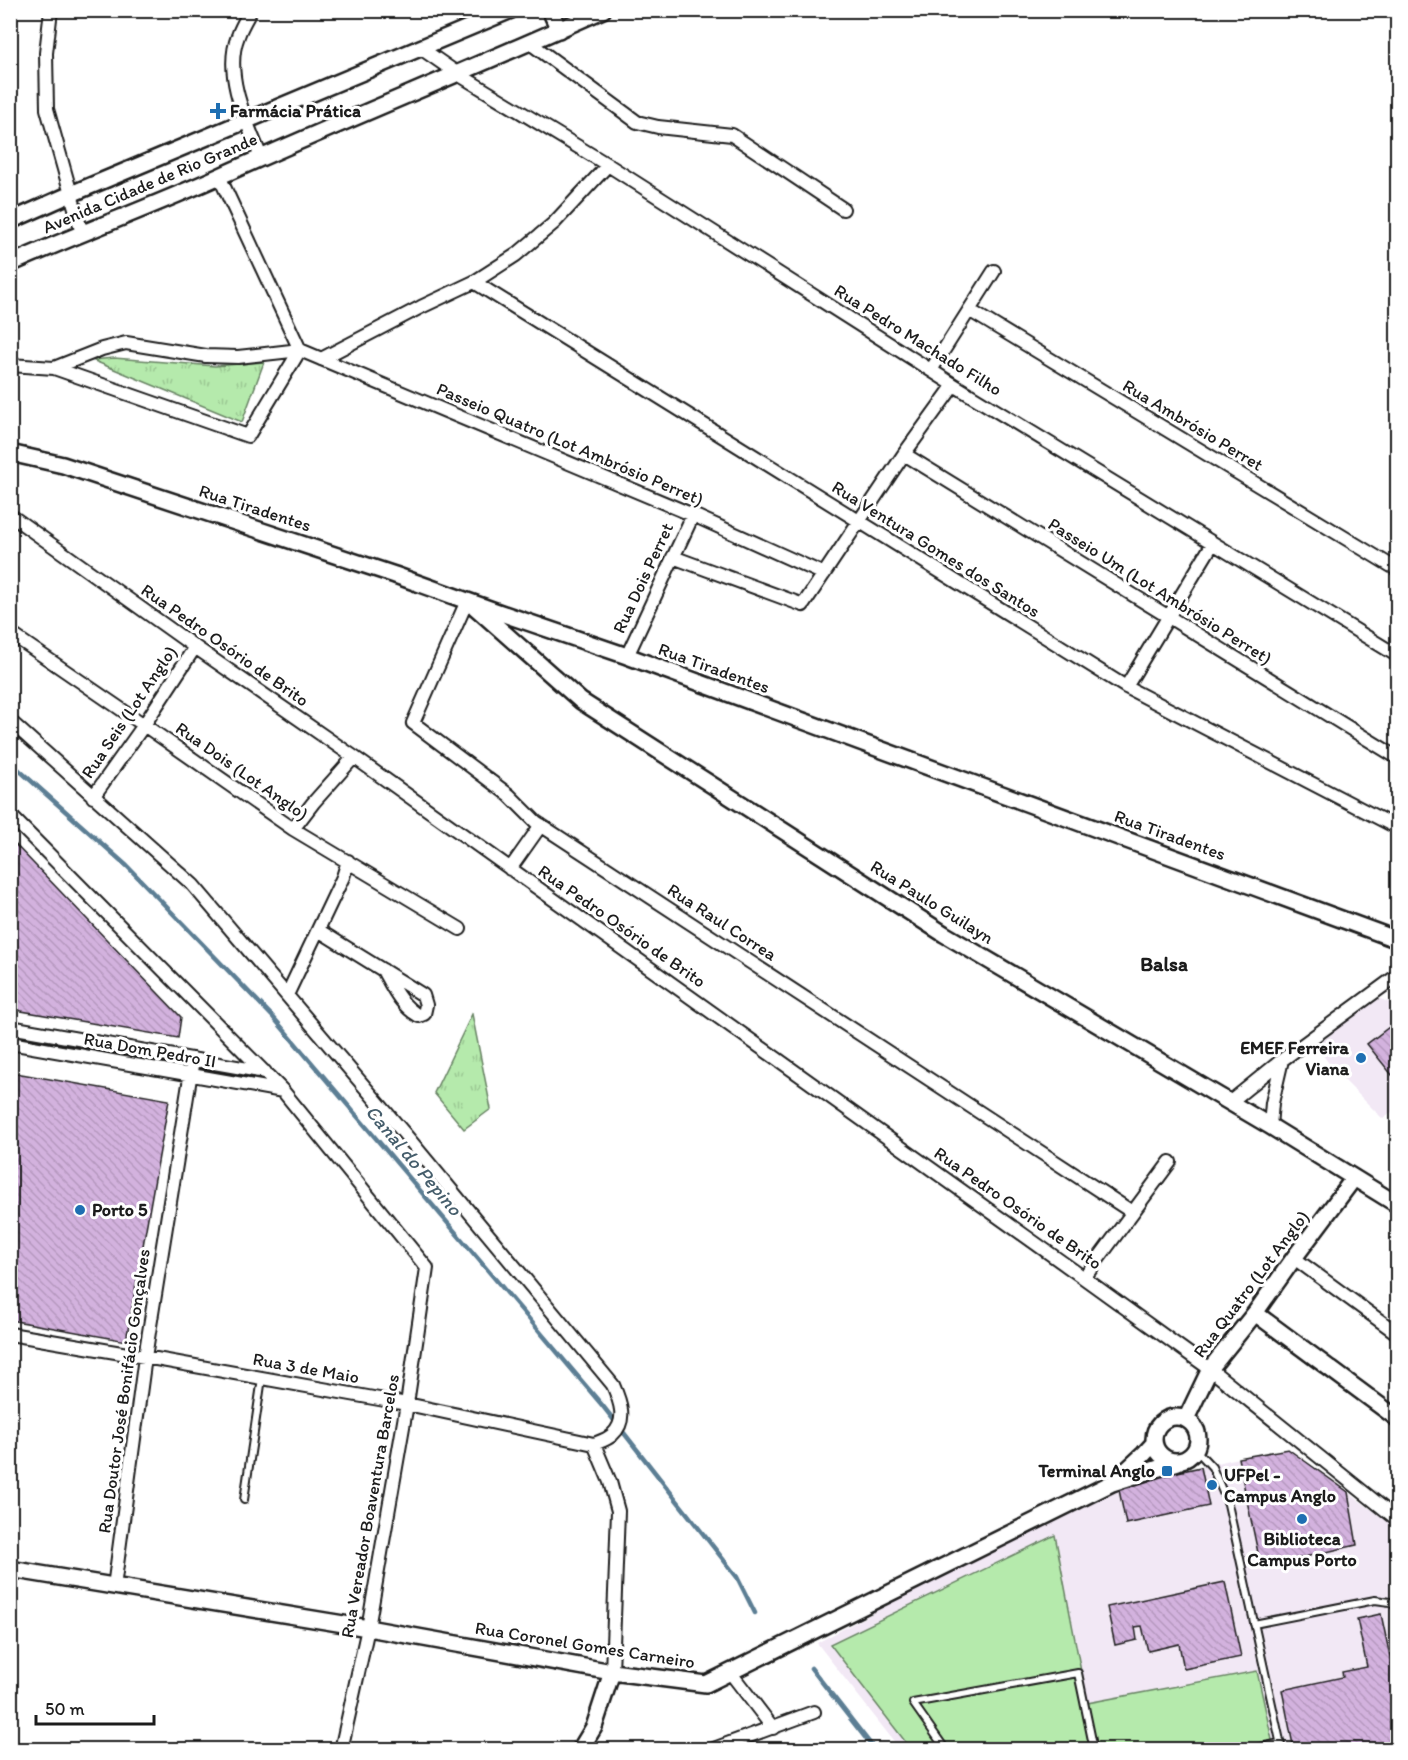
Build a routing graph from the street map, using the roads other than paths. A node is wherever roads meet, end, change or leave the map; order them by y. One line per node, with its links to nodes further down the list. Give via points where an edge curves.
1 (51, 10): 14 (street, via 46,53 47,109)
2 (250, 10): 10 (street, via 237,37 233,67)
3 (511, 10): 8 (street, Avenida Cidade de Rio Grande)
4 (550, 10): 6 (street)
5 (603, 10): 6 (street, Avenida Cidade de Rio Grande)
6 (559, 30): 7 (street, Avenida Cidade de Rio Grande)
7 (530, 43): 9 (street, Avenida Cidade de Rio Grande); 15 (street, via 637,122 658,128 732,135)
8 (422, 49): 9 (street, Rua Pedro Machado Filho); 10 (street, Avenida Cidade de Rio Grande)
9 (458, 74): 11 (street, Avenida Cidade de Rio Grande); 12 (street, Rua Pedro Machado Filho)
10 (246, 122): 11 (street); 14 (street, Avenida Cidade de Rio Grande)
11 (261, 157): 13 (street, Avenida Cidade de Rio Grande)
12 (608, 165): 20 (street, via 554,223 516,255); 26 (street, Rua Pedro Machado Filho)
13 (219, 176): 17 (street, Avenida Cidade de Rio Grande); 22 (street)
14 (71, 194): 16 (street, Avenida Cidade de Rio Grande); 17 (street)
15 (843, 209)
16 (10, 221)
17 (82, 233): 18 (street, Avenida Cidade de Rio Grande)
18 (10, 264)
19 (994, 271): 21 (street)
20 (474, 282): 23 (street); 32 (street, Rua Ventura Gomes dos Santos)
21 (969, 310): 26 (street); 35 (street, Rua Ambrósio Perret)
22 (300, 350): 23 (street, Passeio Quatro (Lot Ambrósio Perret)); 25 (street, via 238,357 126,343); 25 (street, via 248,436)
23 (321, 359): 31 (street, Passeio Quatro (Lot Ambrósio Perret))
24 (10, 365): 25 (street)
25 (54, 368)
26 (931, 370): 27 (street, Rua Pedro Machado Filho)
27 (954, 385): 29 (street); 33 (street, Rua Pedro Machado Filho)
28 (10, 453): 37 (street, Rua Tiradentes, via 63,465)
29 (904, 454): 32 (street); 38 (street, Passeio Um (Lot Ambrósio Perret))
30 (10, 515): 40 (street, Rua Pedro Osório de Brito)
31 (693, 515): 34 (street, Rua Dois Perret); 36 (street, Passeio Quatro (Lot Ambrósio Perret))
32 (859, 522): 36 (street); 43 (street, Rua Ventura Gomes dos Santos)
33 (1213, 543): 38 (street); 42 (street, Rua Pedro Machado Filho)
34 (673, 557): 36 (street, via 804,605); 41 (street, Rua Dois Perret)
35 (1398, 570)
36 (824, 574)
37 (468, 601): 41 (street, Rua Tiradentes); 51 (street, Rua Raul Correa, via 413,723 509,795); 70 (street, Rua Paulo Guilayn, via 581,701 944,934)
38 (1169, 618): 43 (street); 47 (street, Passeio Um (Lot Ambrósio Perret))
39 (10, 633): 45 (street, Rua Dois (Lot Anglo))
40 (195, 647): 45 (street, Rua Seis (Lot Anglo)); 46 (street, Rua Pedro Osório de Brito)
41 (627, 656): 57 (street, Rua Tiradentes)
42 (1398, 656)
43 (1126, 687): 50 (street, Rua Ventura Gomes dos Santos)
44 (10, 721): 48 (street)
45 (144, 725): 48 (street, Rua Seis (Lot Anglo)); 52 (street, Rua Dois (Lot Anglo))
46 (354, 757): 52 (street); 54 (street, Rua Pedro Osório de Brito)
47 (1398, 758)
48 (93, 797): 60 (street, via 192,885)
49 (10, 815): 67 (street)
50 (1395, 821)
51 (541, 825): 54 (street); 75 (street, Rua Raul Correa)
52 (293, 829): 53 (street, Rua Dois (Lot Anglo))
53 (348, 861): 55 (street, Rua Dois (Lot Anglo)); 56 (street)
54 (510, 869): 77 (street, Rua Pedro Osório de Brito)
55 (460, 929)
56 (318, 930): 58 (street); 60 (street)
57 (1398, 939)
58 (383, 970)
59 (1398, 975): 66 (street)
60 (287, 995): 88 (street, via 613,1385 622,1405 621,1421 612,1436)
61 (10, 1027): 62 (street, Rua Dom Pedro II)
62 (88, 1041): 64 (street); 65 (street, Rua Dom Pedro II)
63 (10, 1043): 64 (street, Rua Dom Pedro II)
64 (84, 1056): 68 (street, Rua Dom Pedro II)
65 (193, 1059): 67 (street, Rua Dom Pedro II); 68 (street, Rua Doutor José Bonifácio Gonçalves)
66 (1282, 1060): 70 (street); 71 (street)
67 (265, 1072): 69 (street)
68 (190, 1076): 69 (street, Rua Dom Pedro II); 81 (street, Rua Doutor José Bonifácio Gonçalves)
69 (283, 1092): 84 (street, Rua Vereador Boaventura Barcelos, via 427,1268)
70 (1229, 1103): 71 (street, Rua Paulo Guilayn)
71 (1270, 1126): 73 (street, Rua Paulo Guilayn)
72 (1170, 1162): 75 (street)
73 (1354, 1178): 74 (street, Rua Paulo Guilayn); 76 (street, Rua Quatro (Lot Anglo))
74 (1398, 1205)
75 (1132, 1212): 77 (street)
76 (1294, 1258): 78 (street, Rua Quatro (Lot Anglo)); 80 (street)
77 (1084, 1278): 82 (street, Rua Pedro Osório de Brito)
78 (1256, 1313): 82 (street, Rua Quatro (Lot Anglo)); 86 (street)
79 (10, 1334): 81 (street, Rua 3 de Maio)
80 (1398, 1334)
81 (145, 1357): 83 (street, Rua 3 de Maio); 95 (street, Rua Doutor José Bonifácio Gonçalves)
82 (1210, 1369): 85 (street, Rua Quatro (Lot Anglo)); 93 (street, Rua Pedro Osório de Brito)
83 (262, 1378): 84 (street, Rua 3 de Maio); 92 (lane)
84 (407, 1404): 88 (street, Rua 3 de Maio); 98 (street, Rua Vereador Boaventura Barcelos)
85 (1186, 1419): 87 (street, via 1165,1419 1156,1429); 89 (street, via 1197,1429)
86 (1398, 1419)
87 (1154, 1443): 90 (street, via 1165,1459); 91 (street, Rua Coronel Gomes Carneiro)
88 (594, 1444): 99 (street, via 618,1511)
89 (1196, 1450): 90 (street); 97 (lane, via 1212,1467 1228,1504)
90 (1178, 1462): 91 (street, Rua Coronel Gomes Carneiro)
91 (1112, 1483): 100 (street, Rua Coronel Gomes Carneiro)
92 (244, 1500)
93 (1398, 1520)
94 (10, 1569): 95 (street, Rua Coronel Gomes Carneiro)
95 (114, 1587): 98 (street, Rua Coronel Gomes Carneiro)
96 (1398, 1608): 97 (lane, via 1390,1602 1375,1600)
97 (1254, 1624): 103 (lane)
98 (368, 1628): 99 (street, Rua Coronel Gomes Carneiro); 104 (street, Rua Vereador Boaventura Barcelos)
99 (612, 1672): 100 (street, Rua Coronel Gomes Carneiro, via 706,1684); 105 (street, via 594,1727)
100 (730, 1672): 102 (street)
101 (814, 1712): 102 (street)
102 (773, 1728): 106 (street)
103 (1281, 1746): 109 (lane)
104 (341, 1749)
105 (580, 1749)
106 (711, 1749)
107 (946, 1749): 108 (lane, via 913,1703 1078,1673)
108 (1094, 1749)
109 (1247, 1749)

